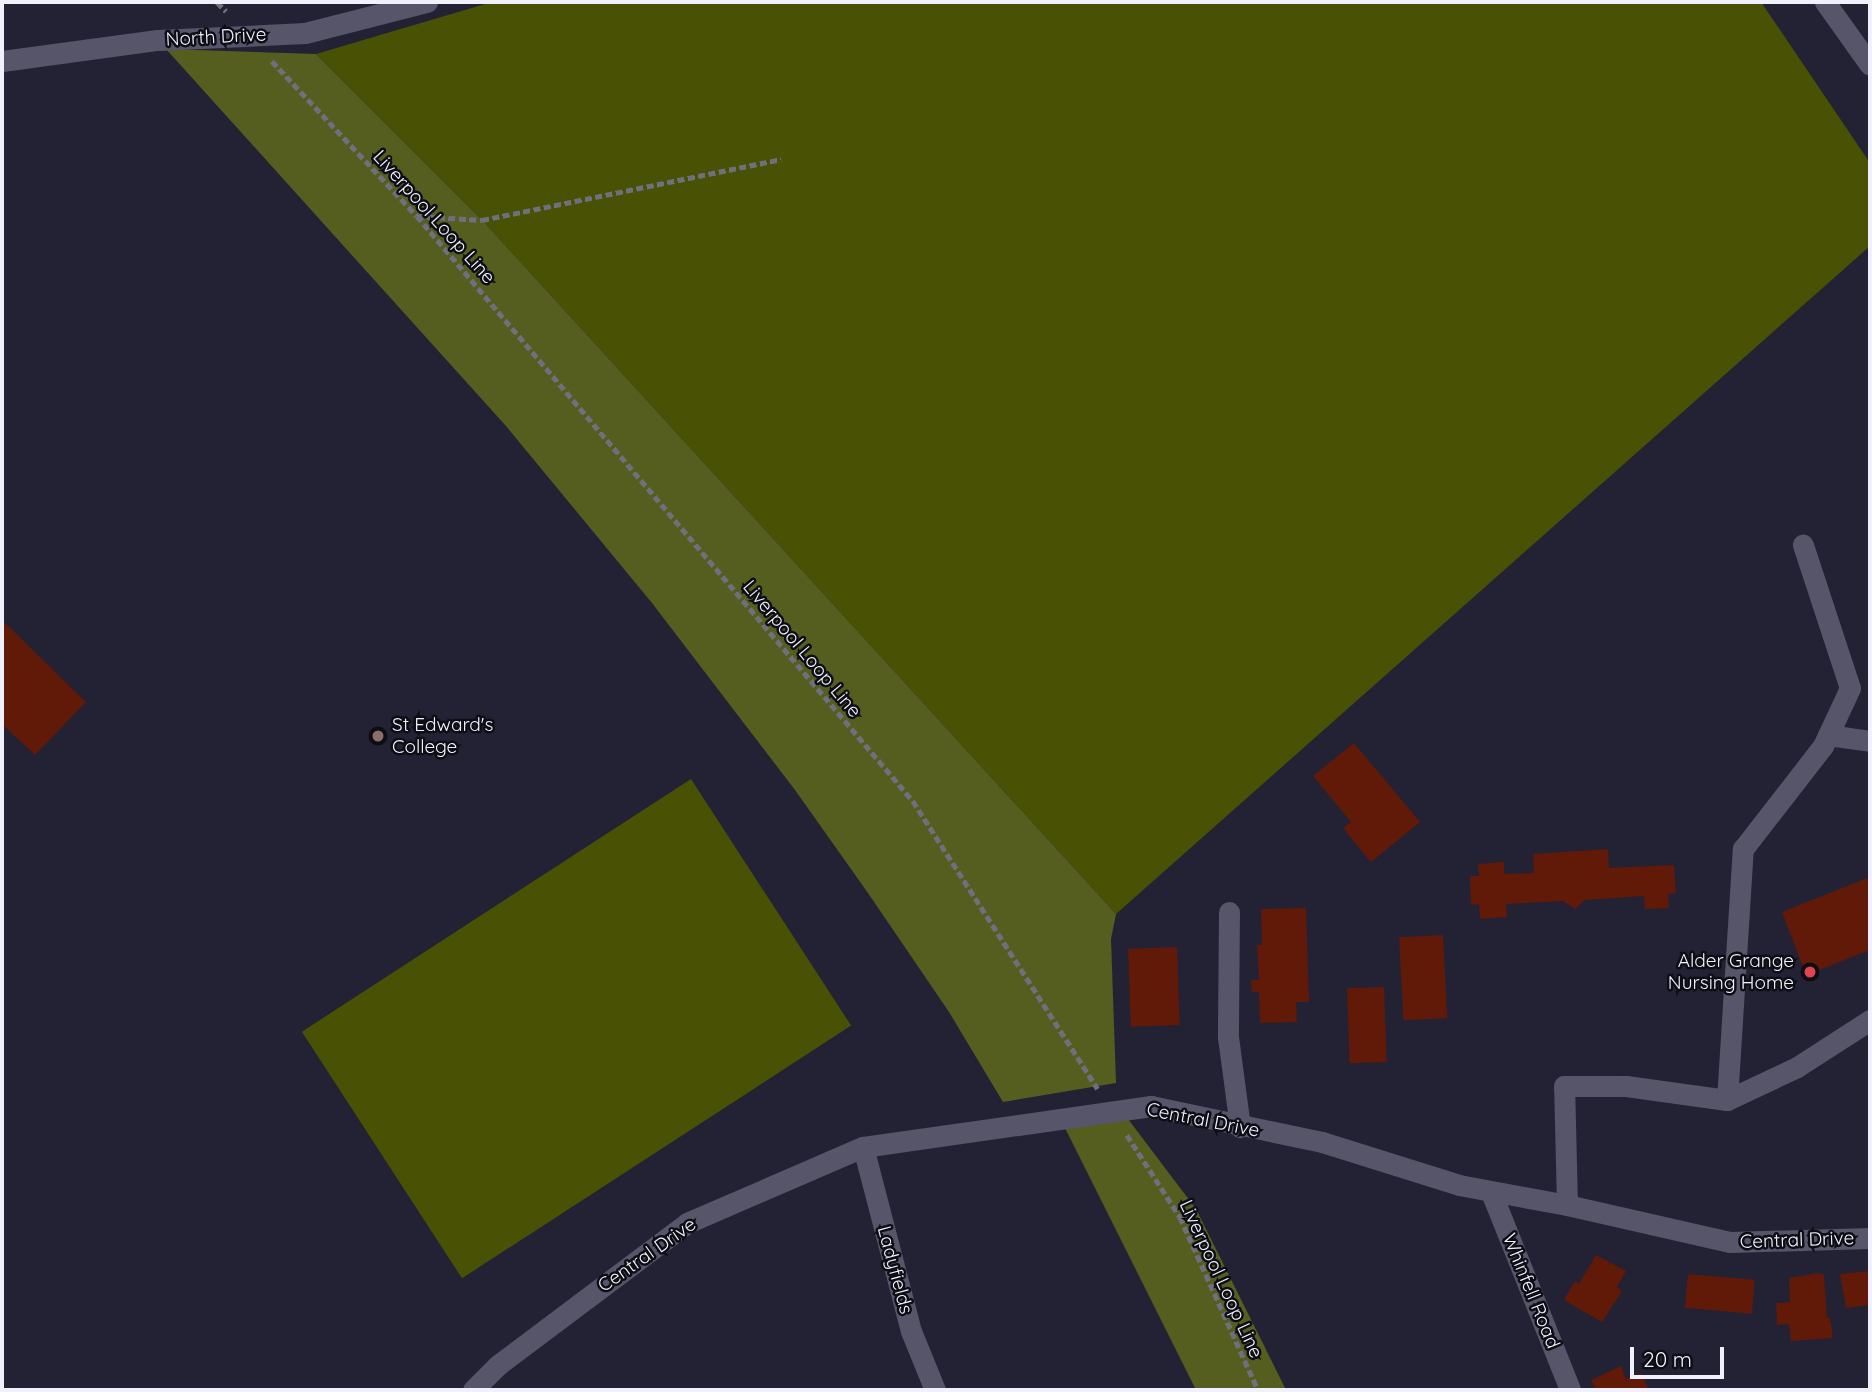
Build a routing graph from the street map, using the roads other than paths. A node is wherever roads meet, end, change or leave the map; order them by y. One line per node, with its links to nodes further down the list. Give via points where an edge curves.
1 (427, 2): 3 (street, North Drive, via 305,33 158,40)
2 (1825, 2): 4 (street)
3 (2, 61)
4 (1870, 65)
5 (1803, 545): 6 (street, via 1850,688)
6 (1828, 735): 7 (street); 10 (street, via 1743,849)
7 (1870, 741)
8 (1229, 912): 11 (street, via 1227,1037)
9 (1870, 1020): 10 (street, via 1797,1067)
10 (1727, 1100): 14 (street, via 1626,1086 1564,1086)
11 (1240, 1127): 12 (street, Central Drive, via 1151,1106); 13 (street, Central Drive, via 1322,1142)
12 (863, 1147): 16 (street, Central Drive, via 687,1223 498,1365); 17 (street, Ladyfields, via 911,1331)
13 (1492, 1192): 14 (street, Central Drive); 18 (street, Whinfell Road)
14 (1567, 1205): 15 (street, Central Drive, via 1730,1242)
15 (1870, 1238)
16 (473, 1390)
17 (935, 1390)
18 (1570, 1390)

